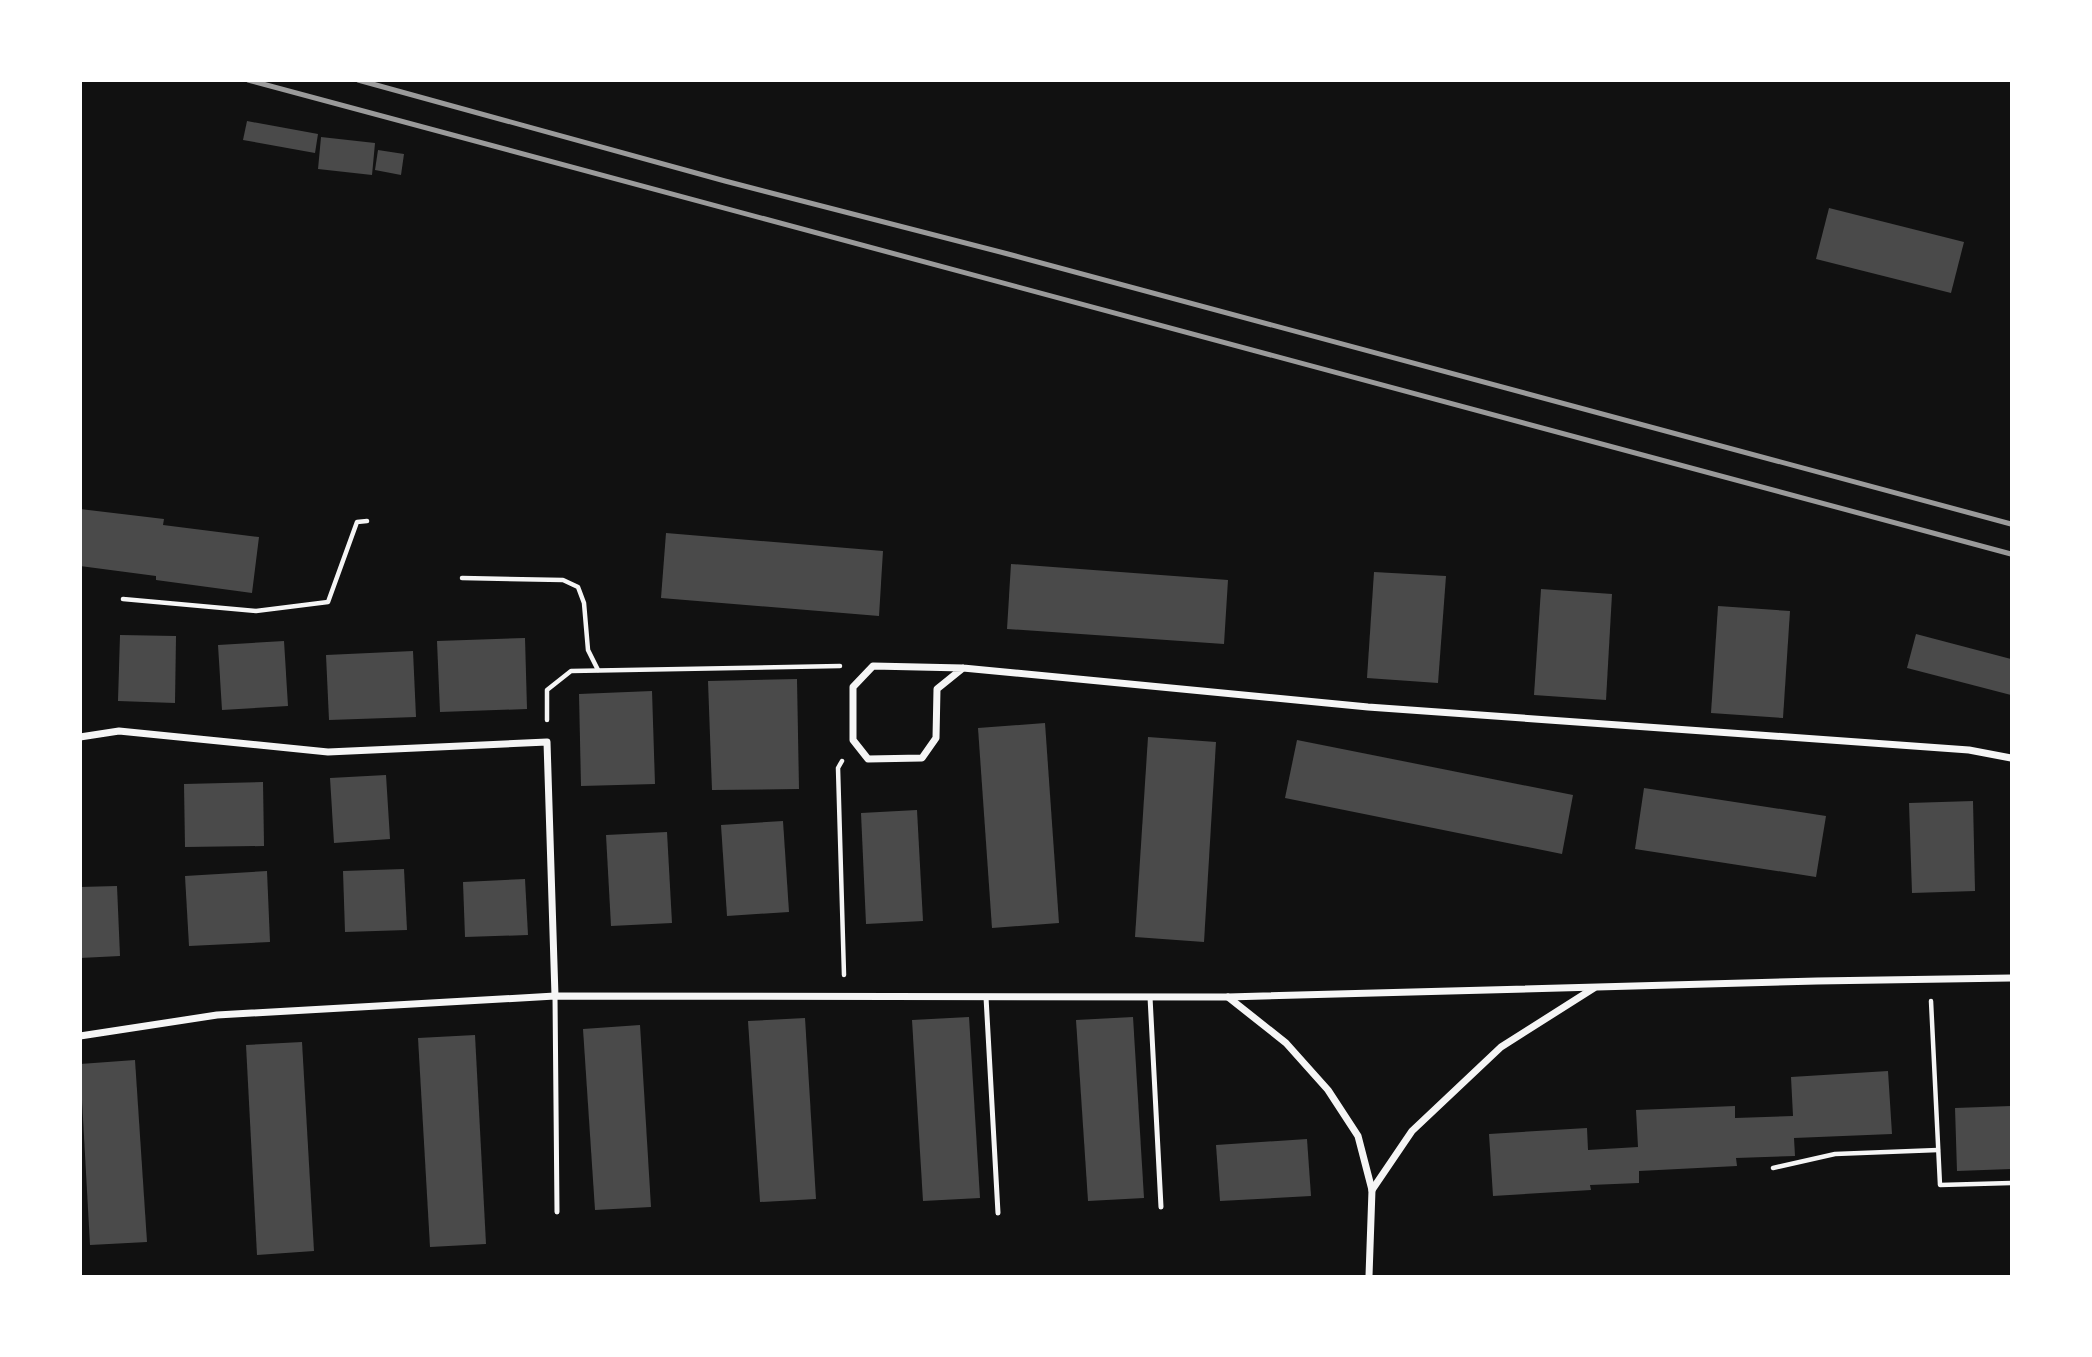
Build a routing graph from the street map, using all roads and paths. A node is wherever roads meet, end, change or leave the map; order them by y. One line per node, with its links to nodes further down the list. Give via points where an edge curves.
1 (366, 521): 3 (path, via 357,522 328,601 256,611)
2 (462, 578): 6 (path, via 563,580 578,587 588,650)
3 (123, 599)
4 (873, 666): 5 (street); 6 (path); 8 (street, via 852,687)
5 (963, 668): 8 (street, via 937,689 936,738 922,758 868,759); 10 (street, via 1368,707 1969,750)
6 (598, 670): 9 (path, via 571,670 547,690)
7 (80, 737): 9 (street, via 119,731 328,752)
8 (853, 740): 15 (path, via 838,768)
9 (547, 742): 14 (street)
10 (2011, 758)
11 (2011, 978): 12 (street)
12 (1930, 979): 13 (street); 20 (path)
13 (1595, 988): 18 (street); 23 (street, via 1501,1047 1412,1131)
14 (555, 996): 15 (street); 19 (street, via 217,1015); 25 (lane)
15 (845, 997): 16 (street)
16 (986, 997): 17 (street); 26 (lane)
17 (1150, 997): 18 (street); 24 (lane)
18 (1228, 997): 23 (street, via 1286,1043 1328,1090 1357,1136)
19 (80, 1036)
20 (1938, 1150): 21 (path, via 1835,1154); 22 (path, via 1940,1185)
21 (1773, 1168)
22 (2011, 1183)
23 (1372, 1190): 27 (street)
24 (1161, 1207)
25 (557, 1212)
26 (998, 1213)
27 (1369, 1276)

